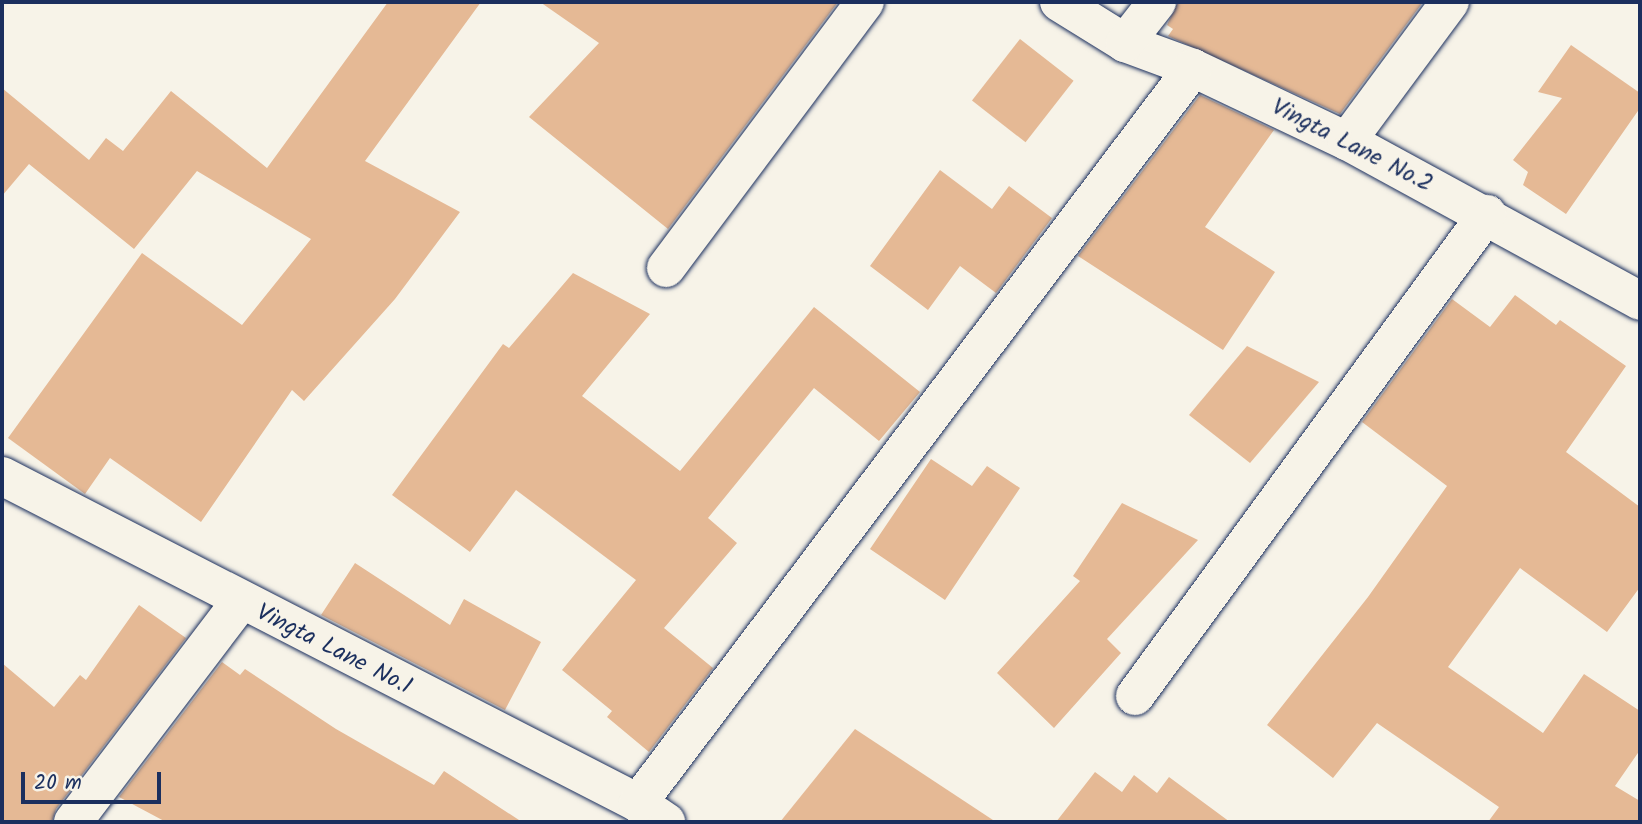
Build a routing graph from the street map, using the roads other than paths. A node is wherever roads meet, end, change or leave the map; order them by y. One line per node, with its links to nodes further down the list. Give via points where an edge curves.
1 (865, 2): 9 (street)
2 (1059, 2): 5 (street, Vingta Lane No.2)
3 (1157, 2): 5 (street)
4 (1450, 2): 7 (street)
5 (1125, 43): 6 (street, Vingta Lane No.2)
6 (1193, 68): 7 (street, Vingta Lane No.2); 14 (street)
7 (1347, 141): 8 (street, Vingta Lane No.2)
8 (1487, 214): 10 (street, Vingta Lane No.2); 13 (street)
9 (666, 268)
10 (1640, 301)
11 (2, 477): 12 (street, Vingta Lane No.1)
12 (240, 603): 14 (street, Vingta Lane No.1); 15 (street)
13 (1135, 696)
14 (652, 813)
15 (73, 822)

